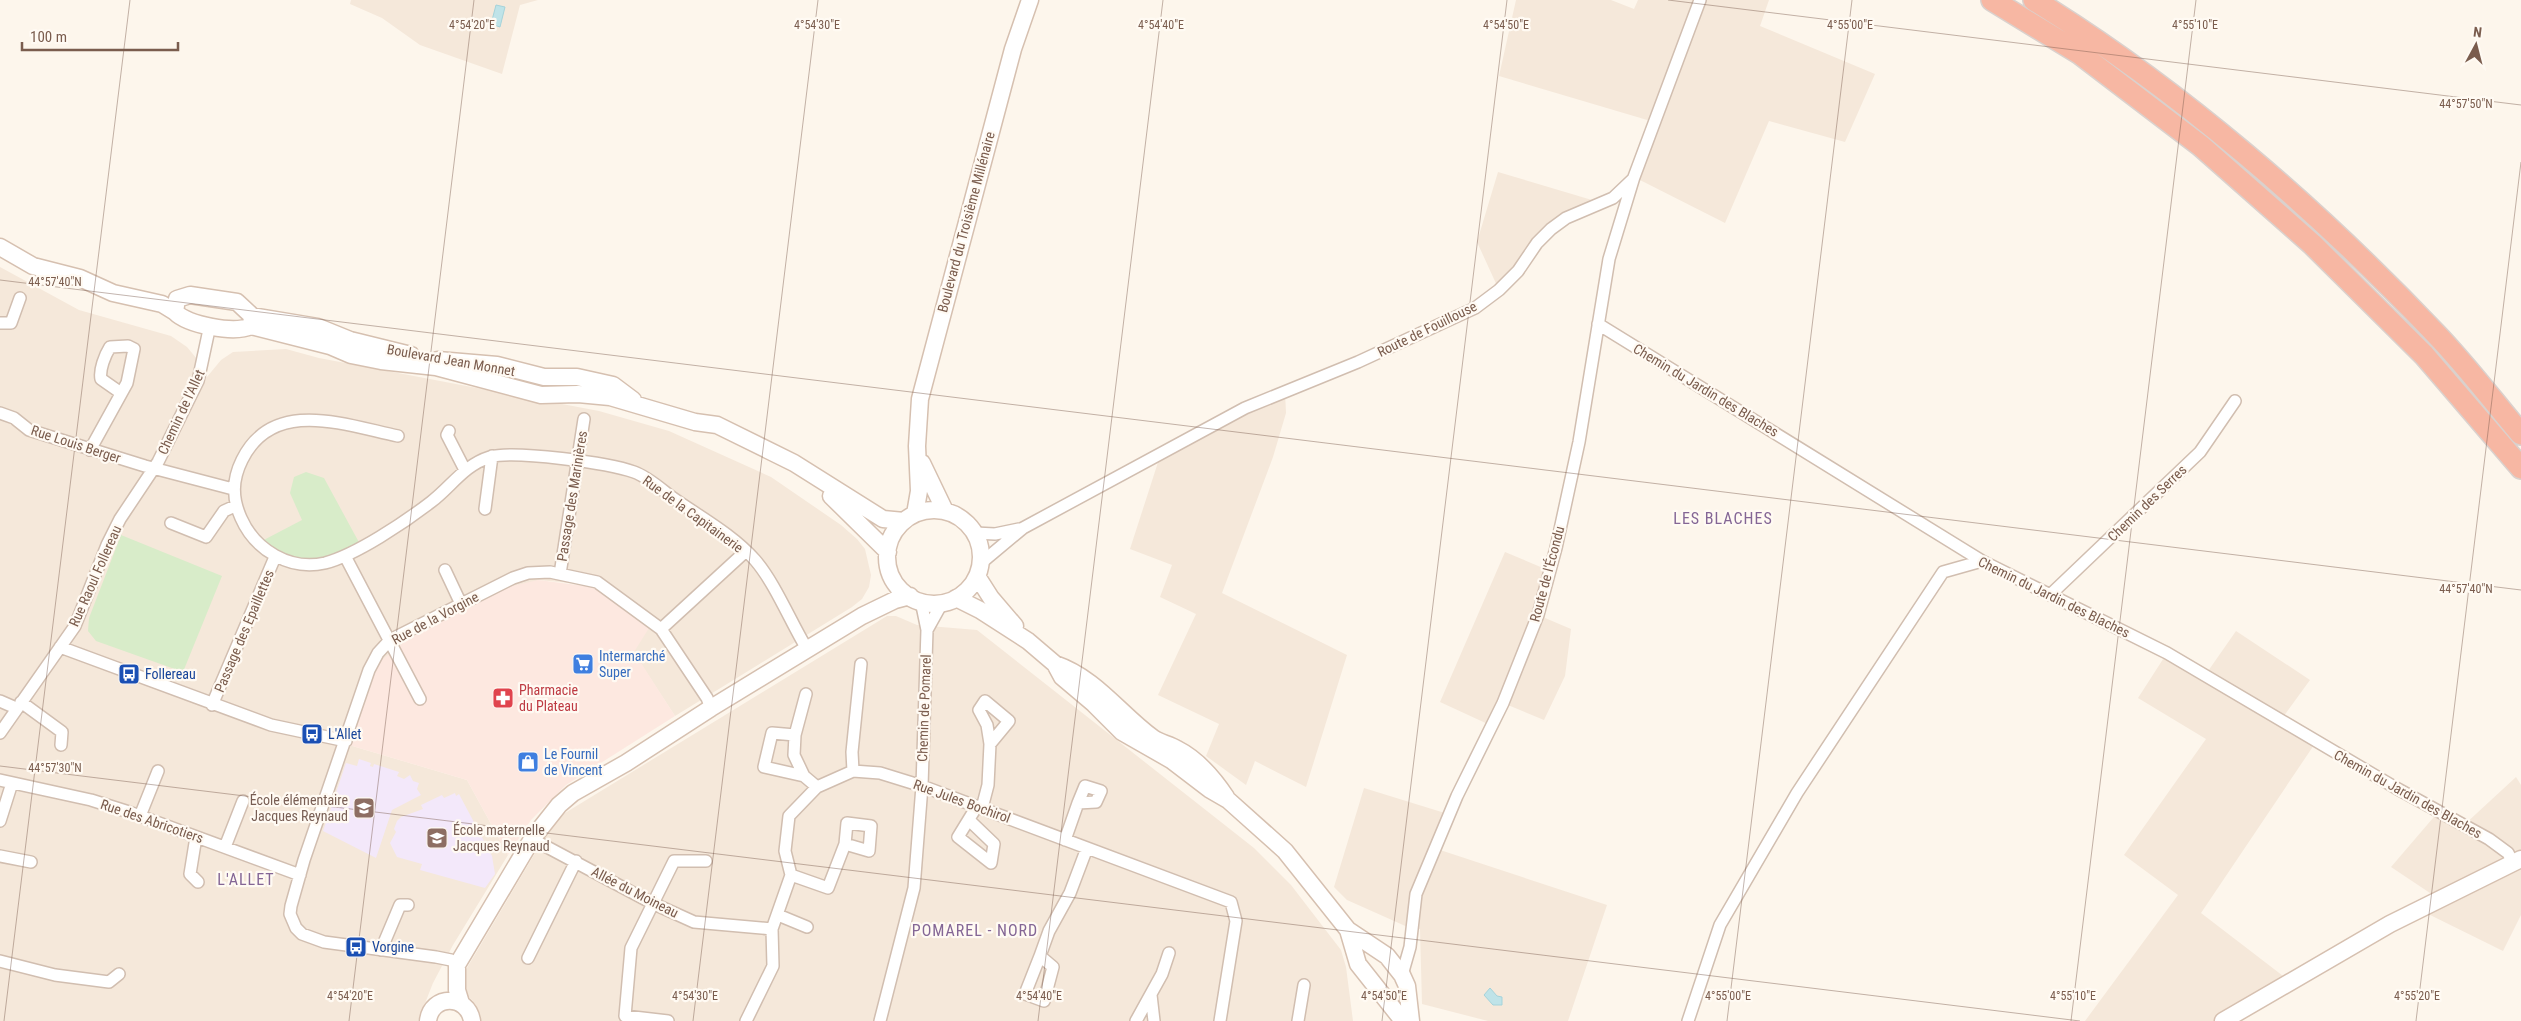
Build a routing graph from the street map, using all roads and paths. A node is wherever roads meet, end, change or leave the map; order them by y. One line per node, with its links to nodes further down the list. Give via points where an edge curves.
1 (1030, 0): 21 (street, Boulevard du Troisième Millénaire, via 1013,49 928,362 920,399)
2 (1700, 0): 5 (street, Route de Fouillouse)
3 (1992, 0): 26 (highway, via 2079,53 2224,166 2312,244 2424,355)
4 (2034, 0): 19 (highway, via 2080,28 2206,122 2326,226 2436,334)
5 (1634, 177): 11 (street, Route de l'Écondu, via 1608,258); 34 (street, Route de Fouillouse, via 1613,198 1566,218 1551,229 1518,271 1475,308 1358,362 1245,408)
6 (0, 247): 8 (street, Boulevard Jean Monnet, via 18,256 86,269)
7 (20, 298): 10 (street, via 11,323)
8 (176, 305): 9 (street, Boulevard Jean Monnet, via 190,295 237,302); 12 (street, Boulevard Jean Monnet, via 186,322)
9 (252, 321): 12 (street, Boulevard Jean Monnet, via 236,329); 17 (street, Boulevard Jean Monnet, via 351,355 436,367 541,395 610,397)
10 (0, 323)
11 (1598, 324): 40 (street, Chemin du Jardin des Blaches); 103 (street, Route de l'Écondu, via 1579,442 1538,616 1503,702 1434,847 1416,894)
12 (210, 326): 25 (street, Chemin de l'Allet, via 198,381)
13 (121, 393): 22 (street)
14 (2235, 402): 45 (street, Chemin des Serres, via 2200,452)
15 (0, 413): 22 (street, Rue Louis Berger, via 14,418 29,430)
16 (584, 419): 24 (street, Passage des Marinières)
17 (696, 422): 32 (street, Boulevard Jean Monnet, via 717,425 773,452 883,519); 37 (street, Boulevard Jean Monnet, via 825,492)
18 (449, 432): 27 (street, via 447,435)
19 (2521, 434)
20 (398, 436): 28 (street, via 314,418 292,421 262,435 247,448)
21 (917, 446): 31 (street, Boulevard du Troisième Millénaire); 32 (street, Boulevard du Troisième Millénaire, via 919,491)
22 (90, 450): 25 (street, Rue Louis Berger)
23 (492, 456): 24 (street, Rue de la Capitainerie, via 518,454); 27 (street, Rue de la Capitainerie); 30 (street)
24 (577, 462): 36 (street, Rue de la Capitainerie, via 635,473); 43 (street, Passage des Marinières)
25 (155, 468): 28 (street); 54 (street, Rue Raoul Follereau, via 116,528 75,626)
26 (2521, 468)
27 (465, 470): 38 (street, Rue de la Capitainerie, via 416,514)
28 (233, 489): 29 (street, Rue de la Capitainerie)
29 (235, 506): 33 (street, via 224,512 206,537); 39 (street, Rue de la Capitainerie, via 258,543)
30 (484, 509)
31 (945, 511): 32 (street, via 934,510); 35 (street, via 967,523)
32 (910, 517): 37 (street, via 893,535)
33 (171, 523)
34 (1023, 528): 35 (street, Route de Fouillouse, via 995,534); 41 (street, Route de Fouillouse)
35 (975, 533): 41 (street, via 980,548)
36 (746, 551): 50 (street); 55 (street, Rue de la Capitainerie, via 763,570)
37 (888, 552): 44 (street)
38 (345, 556): 39 (street, Rue de la Capitainerie, via 323,563 300,564); 52 (street)
39 (275, 557): 61 (street, Passage des Epaillettes)
40 (1982, 562): 45 (street, Chemin du Jardin des Blaches); 125 (street, via 1942,572 1797,793 1720,924)
41 (979, 569): 47 (street, via 968,588); 53 (street, via 991,598)
42 (445, 570): 48 (street)
43 (560, 574): 48 (street, Rue de la Vorgine, via 528,573); 50 (street, Rue de la Vorgine, via 597,582)
44 (891, 574): 46 (street, via 896,583); 49 (street, via 882,598)
45 (2050, 595): 89 (street, Chemin du Jardin des Blaches, via 2206,674 2316,742 2489,839)
46 (915, 599): 47 (street); 49 (street, via 895,600); 51 (street, Chemin de Pomarel)
47 (949, 600): 51 (street, Chemin de Pomarel); 53 (street, via 980,610)
48 (462, 604): 52 (street, Rue de la Vorgine)
49 (862, 616): 55 (street)
50 (661, 629): 62 (street, Rue de la Vorgine)
51 (927, 630): 73 (street, Chemin de Pomarel)
52 (390, 640): 58 (street); 65 (street, Rue de la Vorgine, via 369,670)
53 (1028, 641): 100 (street, via 1055,664 1062,678 1122,732 1171,760 1228,800 1285,851)
54 (60, 647): 60 (street, Rue Raoul Follereau); 61 (street)
55 (807, 650): 62 (street)
56 (861, 664): 69 (street)
57 (806, 694): 64 (street)
58 (420, 699)
59 (0, 701): 60 (street)
60 (18, 705): 63 (street, Rue Raoul Follereau); 67 (street, via 62,732)
61 (212, 705): 65 (street, via 271,725)
62 (711, 708): 82 (street, via 573,793 547,818)
63 (0, 733)
64 (795, 735): 70 (street, via 794,755); 70 (street, via 772,733 764,767)
65 (346, 741): 92 (street, Rue de la Vorgine)
66 (990, 744): 77 (street, via 988,785)
67 (61, 745)
68 (158, 771): 78 (street)
69 (853, 771): 73 (street, Rue Jules Bochirol, via 880,773); 74 (street, Rue Jules Bochirol)
70 (804, 776): 74 (street)
71 (0, 780): 72 (street, Rue des Abricotiers)
72 (12, 783): 78 (street, Rue des Abricotiers, via 91,800); 79 (street)
73 (922, 786): 77 (street, Rue Jules Bochirol); 120 (street, Chemin de Pomarel, via 914,888)
74 (817, 787): 93 (street, Rue Jules Bochirol, via 789,816 785,851)
75 (243, 801): 85 (street)
76 (1078, 803): 83 (street)
77 (979, 807): 80 (street); 83 (street, Rue Jules Bochirol)
78 (140, 816): 81 (street, Rue des Abricotiers)
79 (0, 820)
80 (969, 820)
81 (196, 837): 85 (street, Rue des Abricotiers); 94 (street, via 190,874)
82 (532, 839): 88 (street, Allée du Moineau); 109 (street)
83 (1065, 840): 86 (street, Rue Jules Bochirol)
84 (845, 844): 93 (street, via 828,888)
85 (225, 847): 92 (street, Rue des Abricotiers)
86 (1087, 848): 104 (street); 123 (street, Rue Jules Bochirol, via 1231,902 1236,921)
87 (0, 856): 90 (street)
88 (576, 861): 95 (street, Allée du Moineau); 106 (street)
89 (2517, 861): 126 (street, via 2390,924)
90 (31, 862)
91 (706, 862): 95 (street, via 674,861)
92 (300, 875): 101 (street, Rue de la Vorgine, via 290,914 302,934 324,942)
93 (791, 875): 97 (street)
94 (198, 882)
95 (652, 903): 99 (street, Allée du Moineau, via 694,922); 118 (street, via 631,948 625,1016)
96 (408, 905): 101 (street, via 400,905)
97 (778, 915): 98 (street); 99 (street)
98 (807, 928)
99 (772, 929): 119 (street, via 773,966)
100 (1360, 946): 105 (street); 115 (street, via 1358,964)
101 (381, 950): 109 (street, Rue de la Vorgine, via 451,960)
102 (1169, 953): 112 (street)
103 (1407, 954): 105 (street); 110 (street, Route de l'Écondu)
104 (1040, 956)
105 (1387, 956): 110 (street)
106 (528, 958)
107 (0, 961): 108 (street, via 55,975 109,982)
108 (119, 974)
109 (457, 974): 113 (street); 114 (street)
110 (1402, 975): 115 (street, via 1407,986)
111 (1304, 985): 124 (street)
112 (1152, 995): 121 (street); 122 (street)
113 (443, 1001): 114 (street); 116 (street, via 432,1009)
114 (461, 1003): 117 (street, via 470,1012)
115 (1405, 1015)
116 (428, 1021)
117 (472, 1021)
118 (668, 1021)
119 (746, 1021)
120 (880, 1021)
121 (1136, 1021)
122 (1154, 1021)
123 (1220, 1021)
124 (1298, 1021)
125 (1688, 1021)
126 (2223, 1021)

